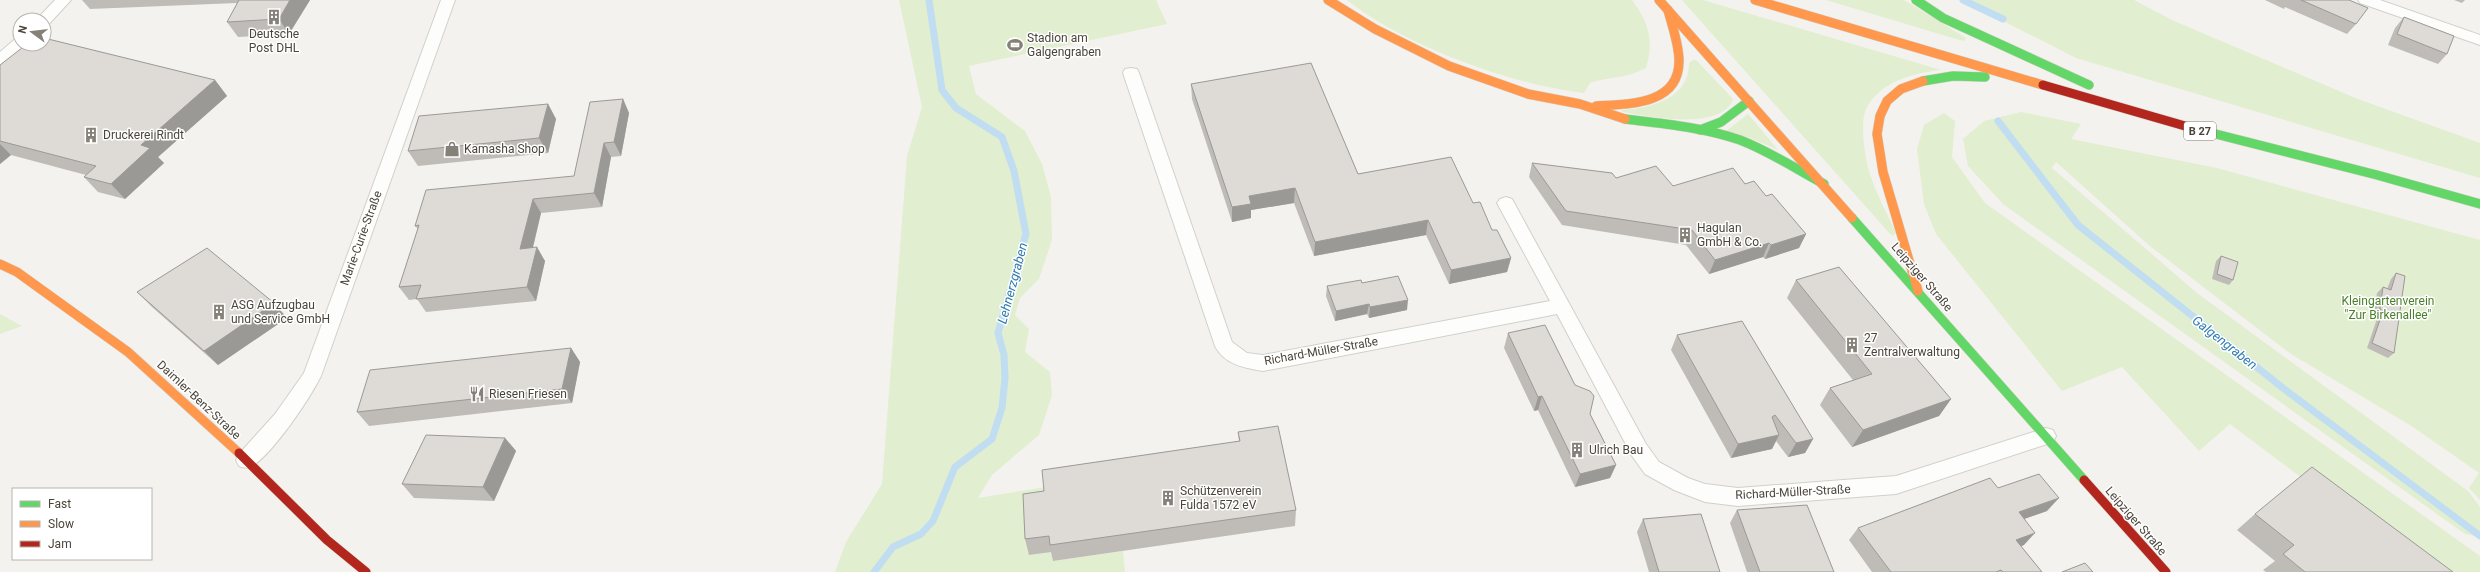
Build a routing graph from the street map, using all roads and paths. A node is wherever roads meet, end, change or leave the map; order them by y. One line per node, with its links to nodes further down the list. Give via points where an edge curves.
1 (64, 0): 9 (street)
2 (448, 0): 28 (street, Marie-Curie-Straße, via 312,376 284,419)
3 (1328, 0): 17 (main road, via 1365,25 1440,62 1483,79)
4 (1659, 0): 8 (main road, Leipziger Straße)
5 (1755, 0): 15 (main road, B 27)
6 (1916, 0): 13 (main road, via 1943,18 2093,86)
7 (2365, 0): 10 (street)
8 (1668, 10): 16 (main road, Leipziger Straße); 17 (main road, via 1679,68 1676,80 1667,91 1652,100)
9 (52, 12)
10 (2480, 40)
11 (12, 50): 12 (street)
12 (0, 61)
13 (2020, 65)
14 (1132, 73): 26 (street, Richard-Müller-Straße, via 1224,346 1242,360 1263,364)
15 (2024, 80): 20 (main road, B 27, via 2232,140); 25 (main road, via 1962,76 1932,78 1906,87 1883,105 1876,126 1878,154)
16 (1749, 101): 18 (main road, via 1729,119 1717,126); 21 (main road, Leipziger Straße)
17 (1587, 106): 18 (main road, via 1618,118)
18 (1700, 130): 21 (main road, via 1753,146)
19 (2246, 131): 20 (main road, B 27)
20 (2377, 175): 23 (main road, B 27)
21 (1824, 184): 25 (main road, Leipziger Straße)
22 (1506, 203): 26 (street, Richard-Müller-Straße)
23 (2480, 204)
24 (0, 264): 28 (main road, Daimler-Benz-Straße, via 17,272 128,352)
25 (1918, 291): 27 (main road, Leipziger Straße)
26 (1562, 306): 27 (street, Richard-Müller-Straße, via 1639,450 1652,468 1705,494 1738,497 1896,485)
27 (2046, 436): 30 (main road, Leipziger Straße)
28 (246, 460): 29 (main road, Daimler-Benz-Straße, via 327,540)
29 (366, 572)
30 (2166, 572)

